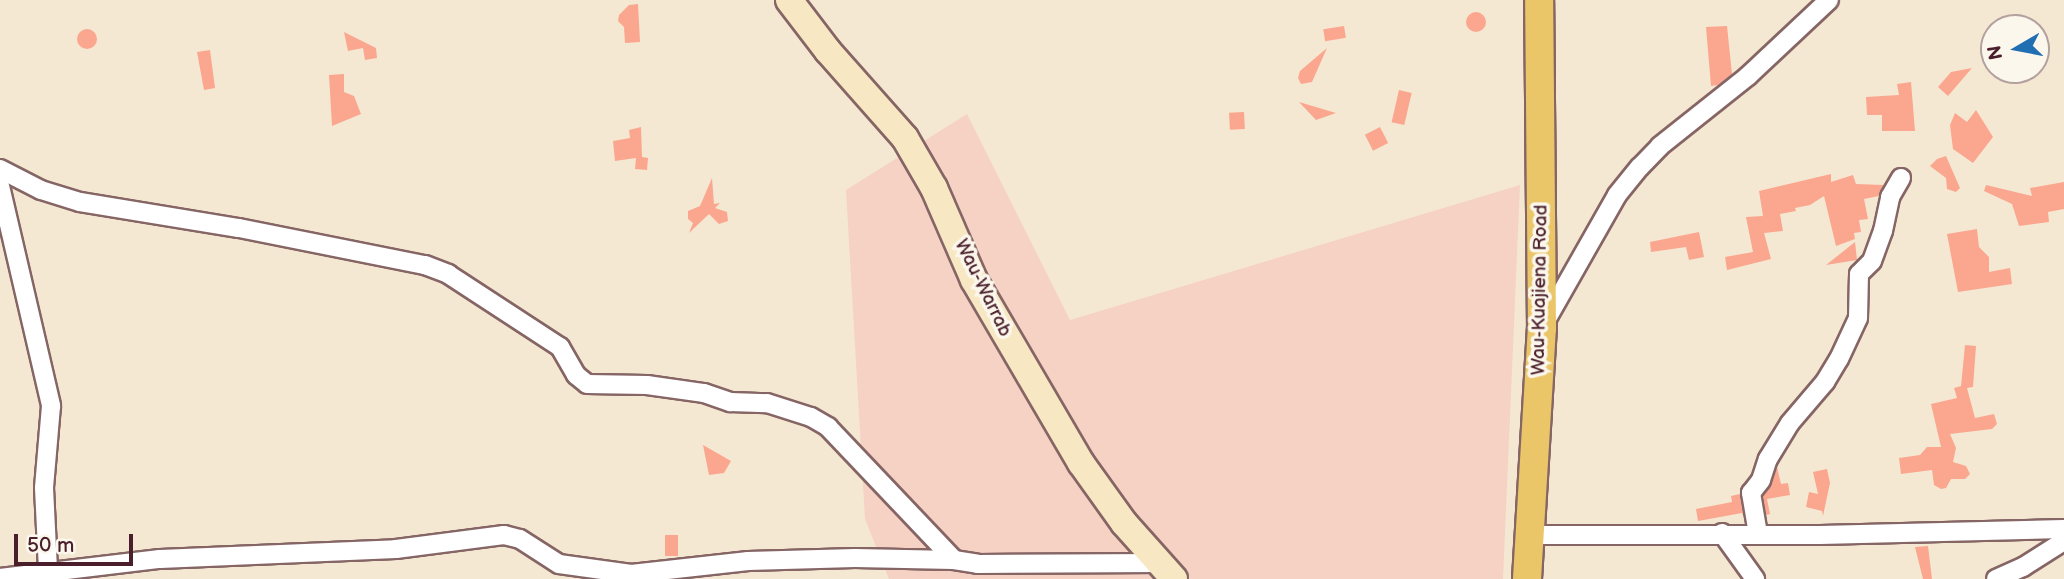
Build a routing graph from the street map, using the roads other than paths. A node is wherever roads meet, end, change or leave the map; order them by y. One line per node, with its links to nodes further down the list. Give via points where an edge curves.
1 (789, 0): 16 (main road, Wau-Warrab, via 905,138 939,198 974,280 1080,463)
2 (1539, 0): 7 (main road, Wau-Kuajiena Road)
3 (1829, 0): 7 (street, via 1640,167 1617,195)
4 (0, 169): 13 (street, via 41,190 80,202 425,265 448,274 560,347 586,384 647,385 704,393 730,402 768,403 811,418 828,427)
5 (1901, 178): 10 (street, via 1890,197 1872,261 1859,274 1858,318 1839,359 1790,423 1751,493)
6 (0, 186): 14 (street, via 51,406 44,488)
7 (1542, 328): 11 (main road, Wau-Kuajiena Road)
8 (2064, 529): 10 (street)
9 (1722, 533): 10 (street); 11 (street); 19 (street)
10 (1758, 534)
11 (1532, 535): 18 (main road, Wau-Kuajiena Road)
12 (2064, 541): 20 (street)
13 (954, 560): 14 (street, via 748,561 631,574 559,564 520,539 504,535 396,550 160,559); 15 (street)
14 (48, 571): 17 (street)
15 (983, 571): 16 (street)
16 (1167, 571)
17 (0, 578)
18 (1527, 579)
19 (1755, 579)
20 (1996, 579)

